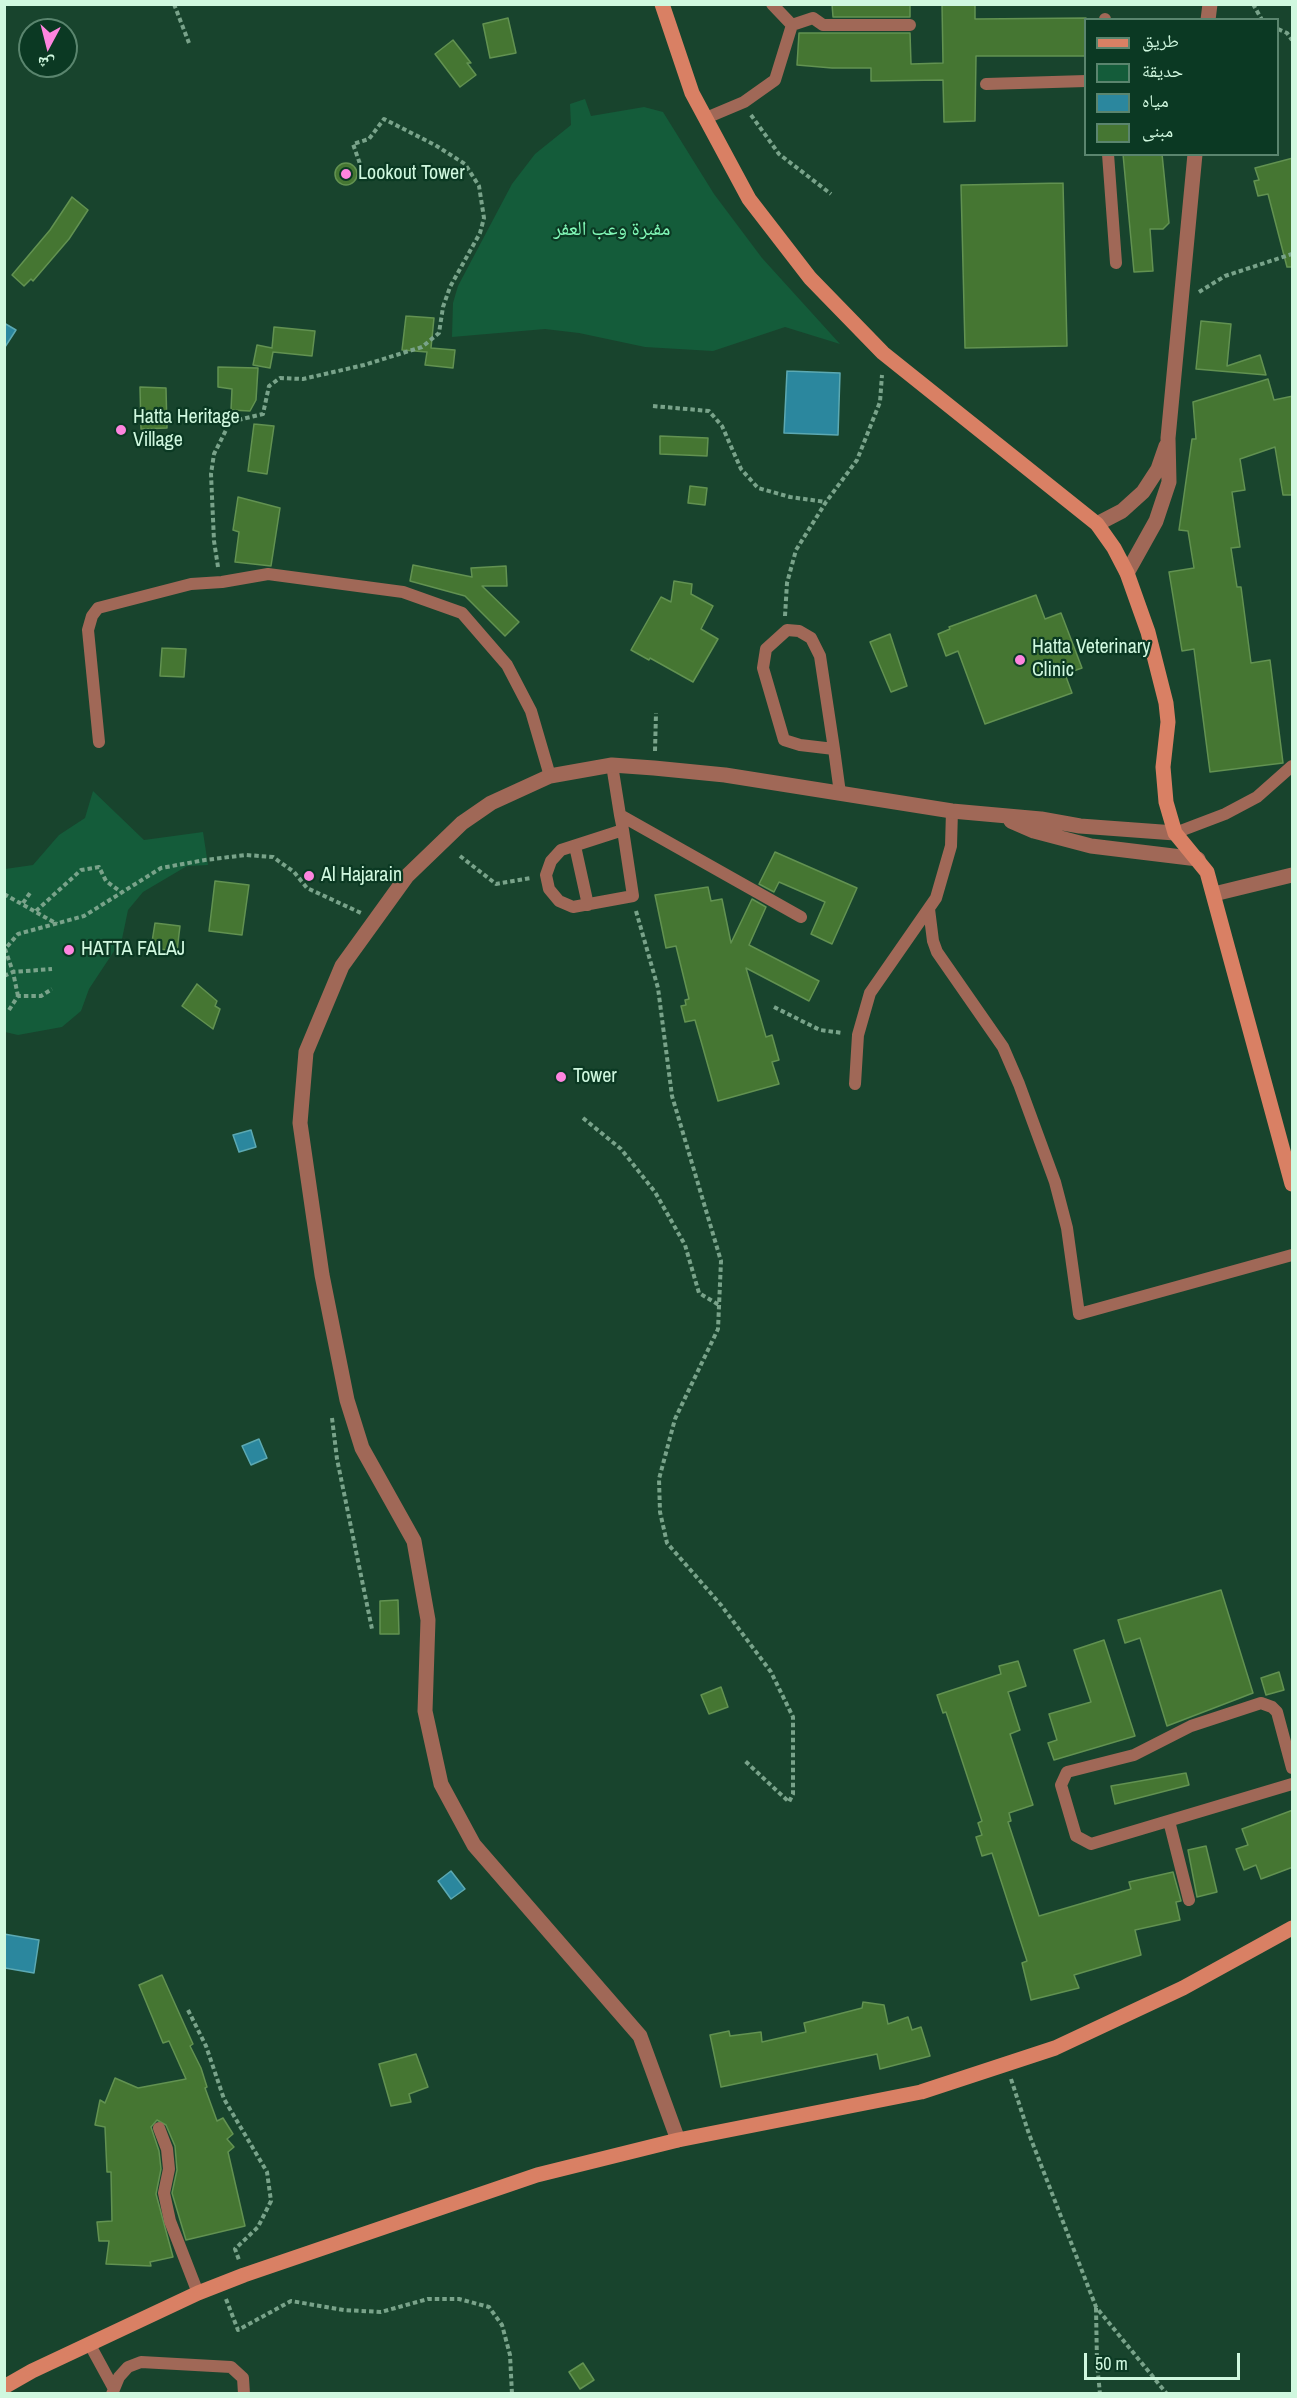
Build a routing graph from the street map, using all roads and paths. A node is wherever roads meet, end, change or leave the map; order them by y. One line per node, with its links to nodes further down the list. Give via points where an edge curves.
1 (174, 4): 10 (path)
2 (662, 4): 14 (main road, via 692,93)
3 (772, 4): 6 (lane)
4 (1253, 4): 5 (path)
5 (1261, 18)
6 (792, 24): 7 (lane, via 813,18 823,25); 13 (lane, via 775,80)
7 (910, 25)
8 (1279, 29): 9 (path)
9 (1293, 40)
10 (189, 43)
11 (1084, 81): 12 (lane)
12 (986, 84)
13 (744, 102): 14 (lane); 18 (path, via 779,154)
14 (706, 118): 22 (main road, via 749,199 810,278)
15 (1108, 156): 20 (lane)
16 (1195, 156): 21 (street)
17 (360, 164): 28 (path, via 353,144 369,139 384,119 435,145 465,164 479,186 484,218 480,233 450,287 439,333 430,340 408,352 364,365 303,379 280,378 269,386 263,414 230,422 214,454 211,474 214,541)
18 (831, 194)
19 (1293, 254): 21 (path, via 1225,276)
20 (1116, 263)
21 (1180, 303): 24 (street)
22 (883, 353): 25 (path, via 880,402 857,460); 26 (main road)
23 (653, 406): 25 (path, via 709,411 722,426 741,469 758,488)
24 (1168, 438): 26 (street, via 1158,469 1143,492 1122,511); 27 (street, via 1171,461 1164,502)
25 (826, 502): 29 (path, via 796,549 787,583)
26 (1097, 524): 27 (main road)
27 (1127, 573): 42 (main road, via 1148,632 1166,703 1163,776)
28 (222, 582): 31 (lane, via 191,584 98,608 88,630); 36 (lane, via 268,574 404,592 462,613 507,665 531,711)
29 (787, 630): 32 (lane, via 811,638 820,656); 32 (lane, via 766,649 763,668 784,740)
30 (656, 713): 35 (path)
31 (99, 742)
32 (834, 749): 37 (lane)
33 (612, 765): 35 (street); 36 (street); 39 (lane)
34 (1293, 766): 42 (lane, via 1257,797)
35 (654, 768): 37 (street)
36 (550, 776): 58 (street, via 491,803 462,823 407,876)
37 (840, 793): 38 (street)
38 (952, 811): 40 (street); 55 (lane, via 951,846)
39 (620, 815): 41 (lane); 57 (lane)
40 (1002, 817): 42 (street); 45 (street, via 1034,831 1092,846)
41 (623, 830): 43 (lane); 52 (lane)
42 (1175, 833): 45 (main road)
43 (574, 846): 46 (lane, via 561,850); 54 (lane)
44 (460, 856): 46 (path, via 496,884)
45 (1198, 859): 51 (main road)
46 (546, 875): 54 (lane, via 549,889 559,901 573,907)
47 (1293, 875): 51 (street)
48 (121, 892): 56 (path, via 106,880 99,867 81,870); 58 (path, via 161,868 246,855 273,857 294,872 307,888); 59 (path, via 84,916)
49 (30, 893): 53 (path)
50 (4, 894): 53 (path)
51 (1214, 894): 70 (main road)
52 (633, 896): 54 (lane); 72 (path, via 658,988 672,1096 721,1261)
53 (23, 903): 56 (path)
54 (588, 905)
55 (929, 909): 67 (lane, via 870,993); 71 (lane, via 938,952 1003,1047 1019,1084 1055,1182 1067,1228 1079,1314)
56 (36, 911): 59 (path)
57 (801, 917)
58 (376, 919): 84 (street, via 342,966 306,1052 300,1123 322,1275 347,1400 362,1448 414,1541 428,1620 425,1711 441,1784 474,1845 640,2036)
59 (58, 924): 61 (path, via 18,934 5,950)
60 (52, 969): 61 (path)
61 (13, 972): 62 (path); 64 (path)
62 (4, 976)
63 (52, 989): 64 (path, via 41,996)
64 (18, 996): 66 (path)
65 (774, 1007): 67 (path, via 820,1030)
66 (9, 1010)
67 (858, 1035): 68 (lane)
68 (855, 1084)
69 (583, 1118): 72 (path, via 621,1149 655,1192 685,1245 699,1293)
70 (1293, 1184)
71 (1293, 1255)
72 (719, 1306): 75 (path, via 718,1329 675,1419 659,1479 660,1512 667,1543 721,1605 771,1672 793,1717 793,1794 789,1802)
73 (332, 1416): 74 (path, via 337,1459)
74 (372, 1629)
75 (744, 1760)
76 (1293, 1768): 78 (lane, via 1276,1712 1261,1703 1191,1726 1134,1755 1067,1772 1061,1780 1076,1836 1085,1843)
77 (1293, 1784): 78 (lane)
78 (1169, 1821): 79 (lane)
79 (1189, 1900)
80 (1293, 1928): 82 (main road, via 1183,1988 1055,2048)
81 (188, 2010): 85 (path, via 206,2046 224,2099 267,2172 271,2201 258,2227 235,2249)
82 (1006, 2064): 84 (main road, via 921,2092); 88 (path)
83 (159, 2128): 87 (lane, via 167,2148 169,2169 164,2193 170,2221)
84 (678, 2140): 85 (main road, via 537,2175)
85 (244, 2275): 86 (main road)
86 (221, 2284): 87 (main road); 93 (path, via 238,2330 291,2301 381,2312 428,2299 459,2299 489,2307 502,2325 510,2355)
87 (198, 2293): 89 (main road)
88 (1096, 2307): 94 (path); 95 (path)
89 (90, 2345): 90 (main road); 91 (lane)
90 (4, 2387)
91 (113, 2391): 92 (lane, via 128,2367 154,2362 231,2367 243,2378)
92 (244, 2394)
93 (512, 2394)
94 (1100, 2394)
95 (1167, 2394)

